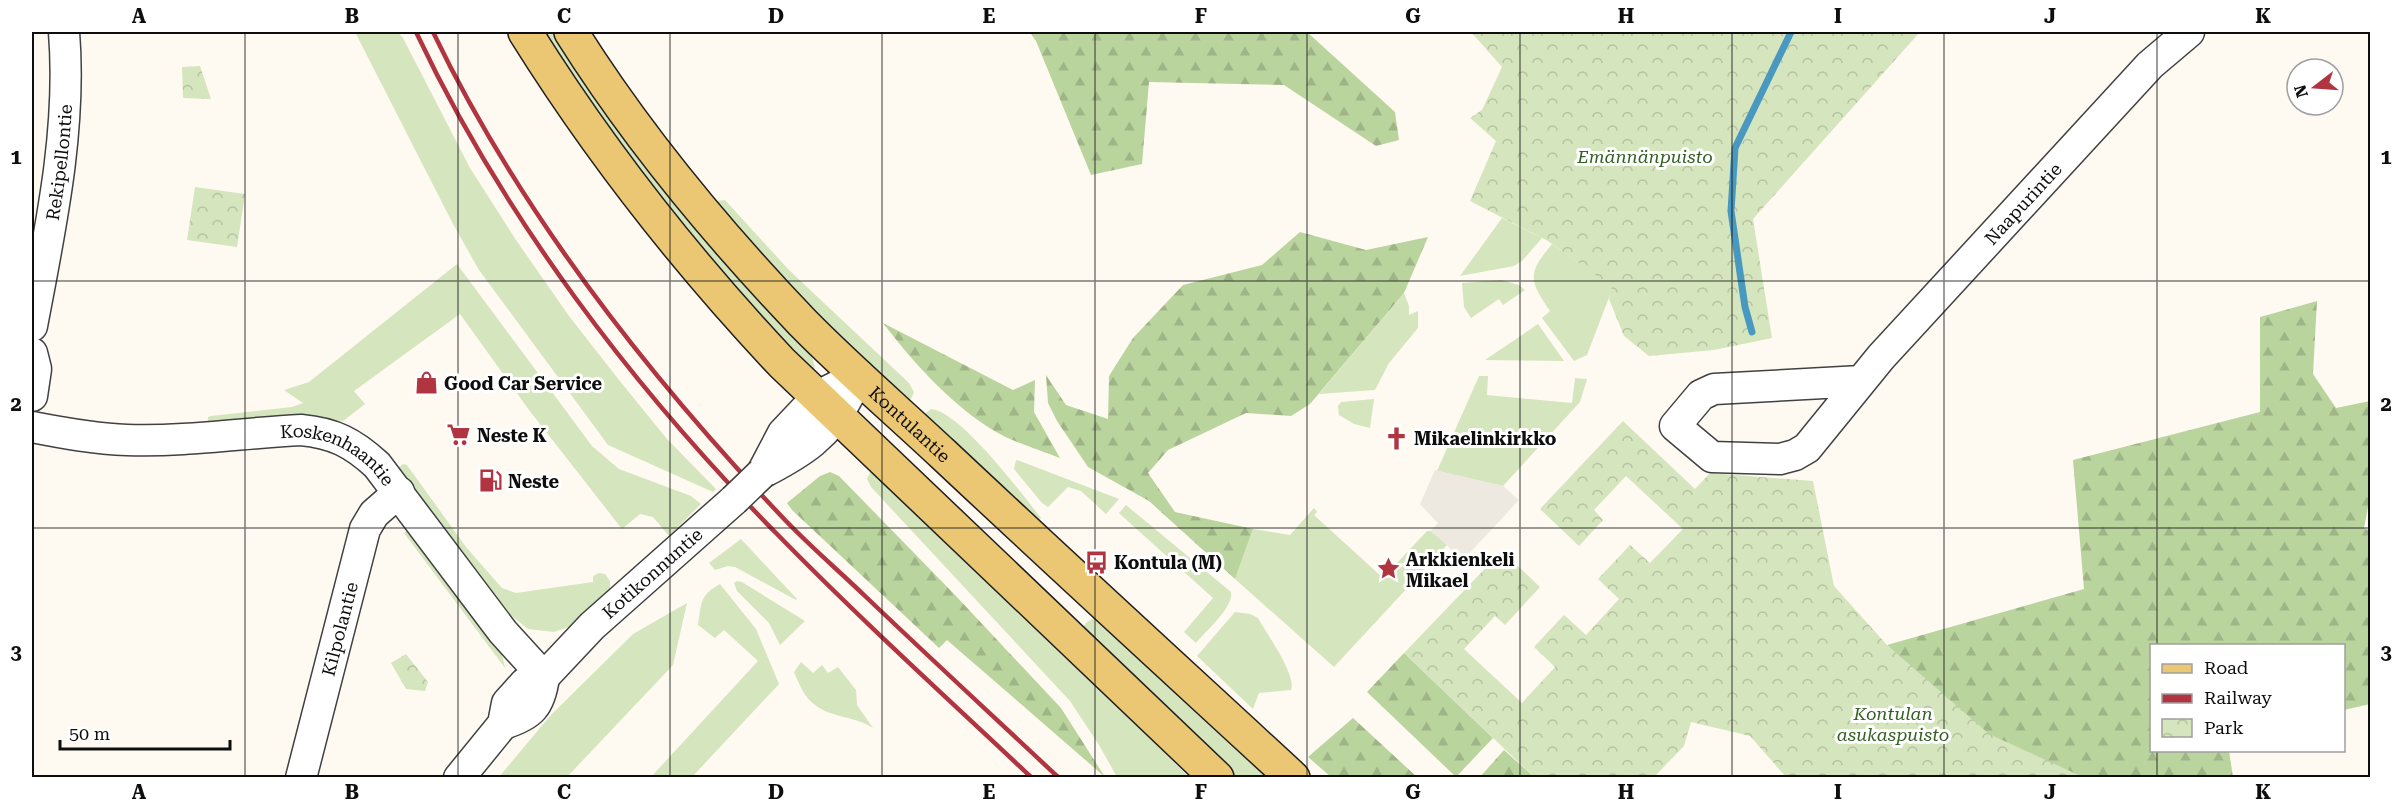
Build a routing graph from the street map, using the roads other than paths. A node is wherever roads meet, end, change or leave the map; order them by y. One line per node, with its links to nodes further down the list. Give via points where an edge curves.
1 (64, 32): 5 (street, Rekipellontie, via 61,147)
2 (525, 32): 10 (main road, via 562,91 649,211 736,314)
3 (571, 32): 7 (main road, Kontulantie, via 675,179 804,323)
4 (2189, 32): 8 (street, Naapurintie, via 2150,65)
5 (32, 326)
6 (32, 353): 9 (street, via 36,369)
7 (860, 375): 10 (street, Kotikonnuntie); 17 (main road, Kontulantie)
8 (1861, 381): 8 (street, Naapurintie, via 1714,389 1701,395 1675,426 1712,457 1780,459 1807,448)
9 (32, 396)
10 (828, 406): 13 (street, Kotikonnuntie, bridge, via 783,433 762,473 592,626); 16 (main road)
11 (32, 427): 12 (street, Koskenhaantie, via 98,438 153,441 321,432 360,449)
12 (399, 492): 13 (street, Koskenhaantie, via 502,632); 14 (street, Kilpolantie, via 374,514 365,529)
13 (544, 677): 15 (street, Kotikonnuntie, via 525,682 507,703 503,724)
14 (301, 777)
15 (459, 777)
16 (1217, 777)
17 (1293, 777)

